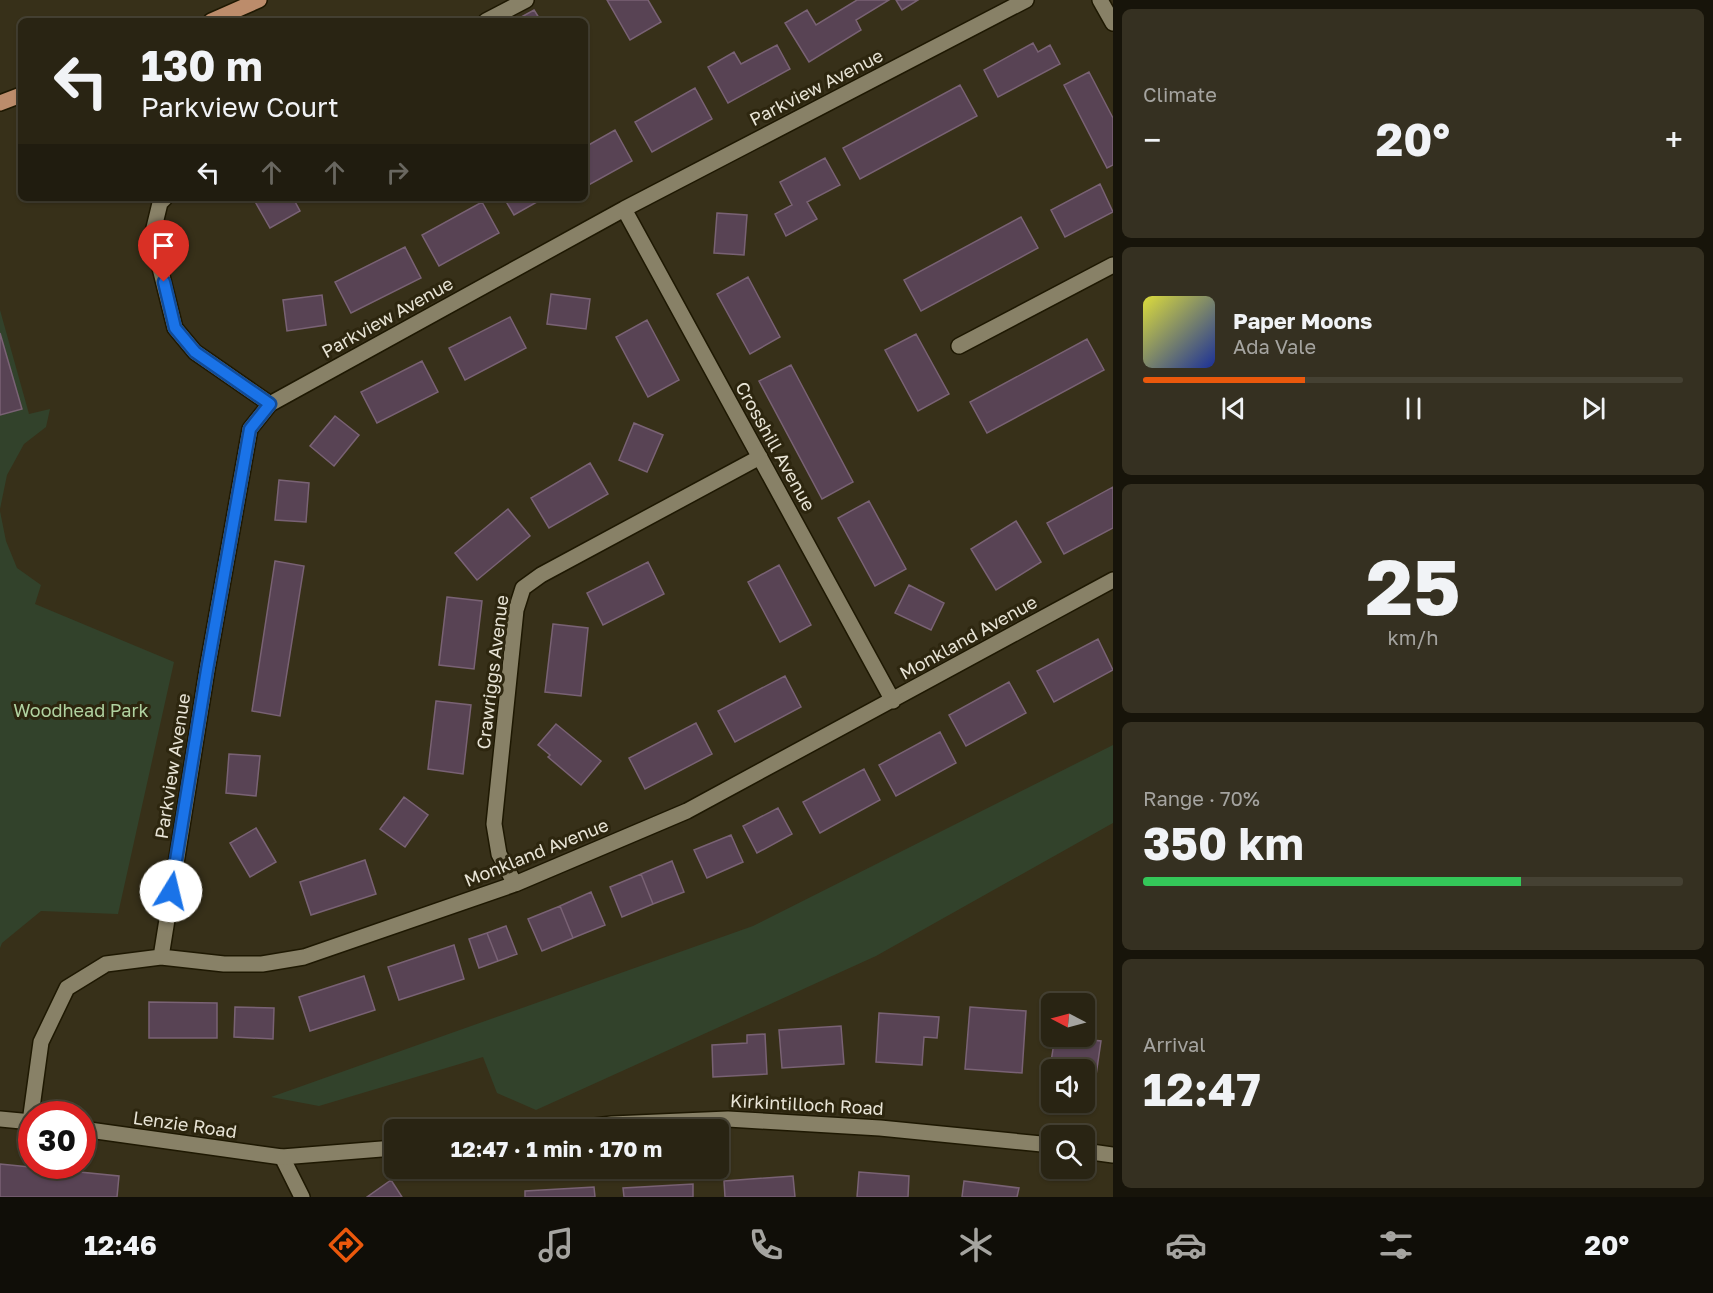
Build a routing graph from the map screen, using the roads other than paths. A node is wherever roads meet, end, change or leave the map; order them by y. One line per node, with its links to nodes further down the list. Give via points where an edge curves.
1 (259, 0): 5 (main road)
2 (526, 0): 6 (street)
3 (1026, 0): 11 (street, Parkview Avenue)
4 (1101, 0): 7 (street)
5 (218, 18)
6 (492, 18)
7 (1113, 23)
8 (18, 96): 9 (main road)
9 (0, 103)
10 (162, 201): 14 (street, via 152,236 175,328 195,352)
11 (624, 209): 14 (street, Parkview Avenue); 15 (street, Crosshill Avenue)
12 (1113, 265): 13 (street)
13 (959, 346)
14 (270, 404): 19 (street, Parkview Avenue, via 250,429)
15 (760, 457): 17 (street, Crosshill Avenue); 18 (street, Crawriggs Avenue, via 523,588 516,610 494,824 500,854)
16 (1113, 580): 17 (street, Monkland Avenue)
17 (893, 701): 18 (street, Monkland Avenue, via 687,812)
18 (515, 884): 19 (street, Monkland Avenue, via 304,957 262,964 224,964)
19 (161, 957): 20 (street, Monkland Avenue, via 106,964 67,988 41,1042)
20 (34, 1101)
21 (0, 1119): 23 (street)
22 (729, 1119): 25 (street, Kirkintilloch Road, via 880,1128)
23 (18, 1121)
24 (96, 1131): 29 (street, Lenzie Road)
25 (1041, 1144)
26 (384, 1149): 29 (street)
27 (1095, 1153): 28 (street)
28 (1113, 1155)
29 (282, 1157): 30 (street)
30 (302, 1197)

